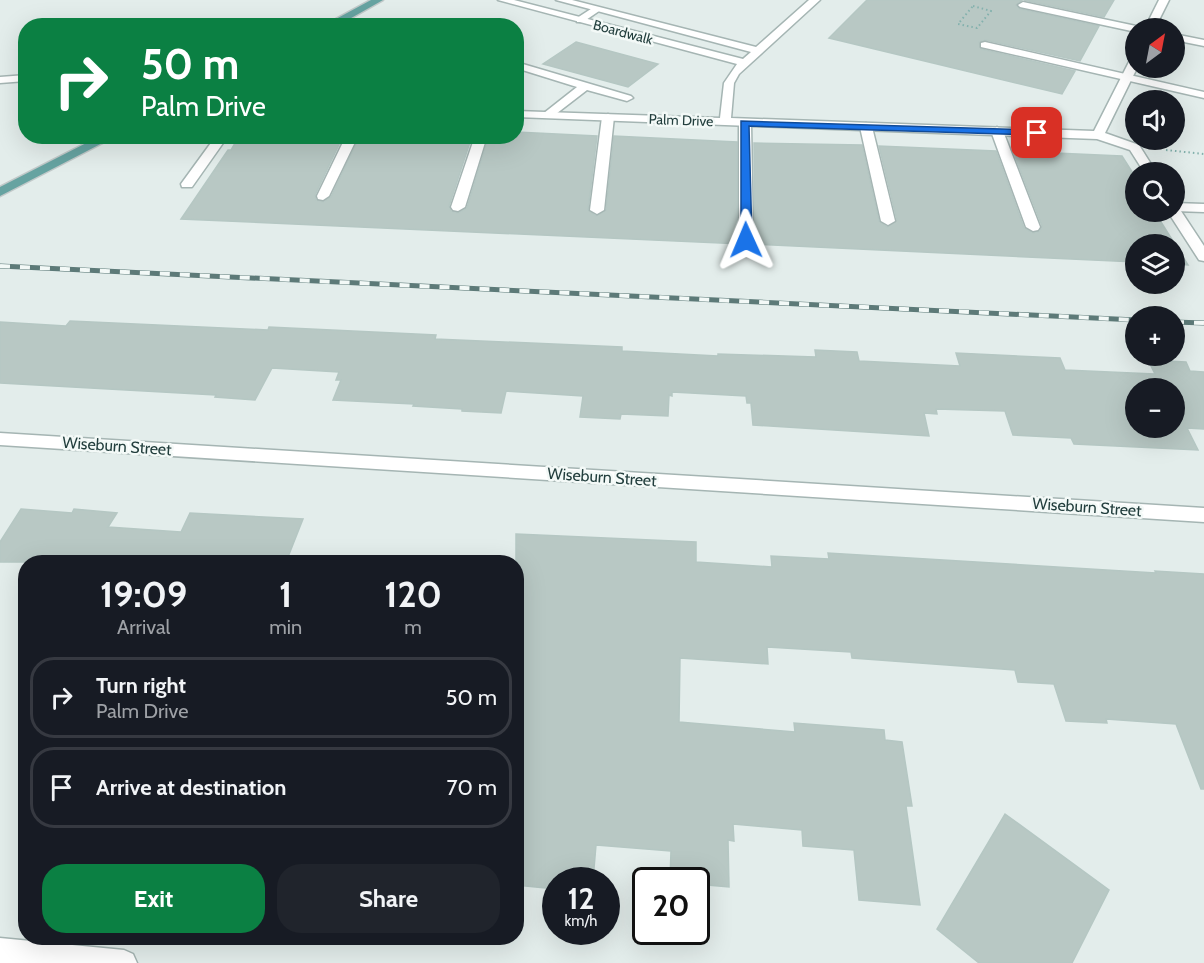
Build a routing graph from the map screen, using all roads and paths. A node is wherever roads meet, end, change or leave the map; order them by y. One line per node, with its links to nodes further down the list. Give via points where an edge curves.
1 (378, 0): 9 (main road)
2 (503, 0): 11 (street, Boardwalk)
3 (561, 0): 8 (street, Boardwalk)
4 (815, 0): 16 (street)
5 (1164, 0): 10 (street)
6 (1023, 5): 12 (street)
7 (973, 6): 7 (path, via 966,15 958,24 976,28 991,10)
8 (597, 9): 11 (street); 16 (street, Boardwalk)
9 (343, 18)
10 (1155, 18)
11 (580, 20): 17 (street, Boardwalk)
12 (1125, 27)
13 (1185, 39): 14 (street)
14 (1204, 43)
15 (985, 45): 19 (street)
16 (758, 51): 17 (street)
17 (744, 63): 30 (street, via 729,83)
18 (524, 67): 24 (street)
19 (1125, 77)
20 (1126, 78): 34 (street)
21 (1130, 78): 25 (street)
22 (18, 79): 23 (street)
23 (0, 80)
24 (585, 86): 26 (street); 28 (street)
25 (1204, 95)
26 (627, 98)
27 (524, 114): 28 (street, Palm Drive)
28 (548, 115): 29 (street, Palm Drive)
29 (608, 117): 30 (street, Palm Drive); 46 (street)
30 (725, 122): 31 (street, Palm Drive)
31 (745, 123): 32 (street, Palm Drive); 50 (street)
32 (866, 127): 33 (street, Palm Drive); 47 (street)
33 (997, 131): 34 (street, Palm Drive); 49 (street)
34 (1098, 135): 39 (street, Palm Drive, via 1135,148)
35 (94, 144): 41 (main road)
36 (216, 144): 40 (street)
37 (348, 144): 42 (street)
38 (478, 144): 43 (street)
39 (1144, 162)
40 (187, 184)
41 (0, 192)
42 (323, 196)
43 (458, 207)
44 (1204, 208): 45 (street)
45 (1185, 209)
46 (597, 210)
47 (888, 221)
48 (1182, 222): 51 (street)
49 (1033, 227)
50 (746, 240)
51 (1204, 257)
52 (0, 439): 53 (street, Wiseburn Street)
53 (1204, 515)
54 (0, 951): 55 (street)
55 (124, 963)

